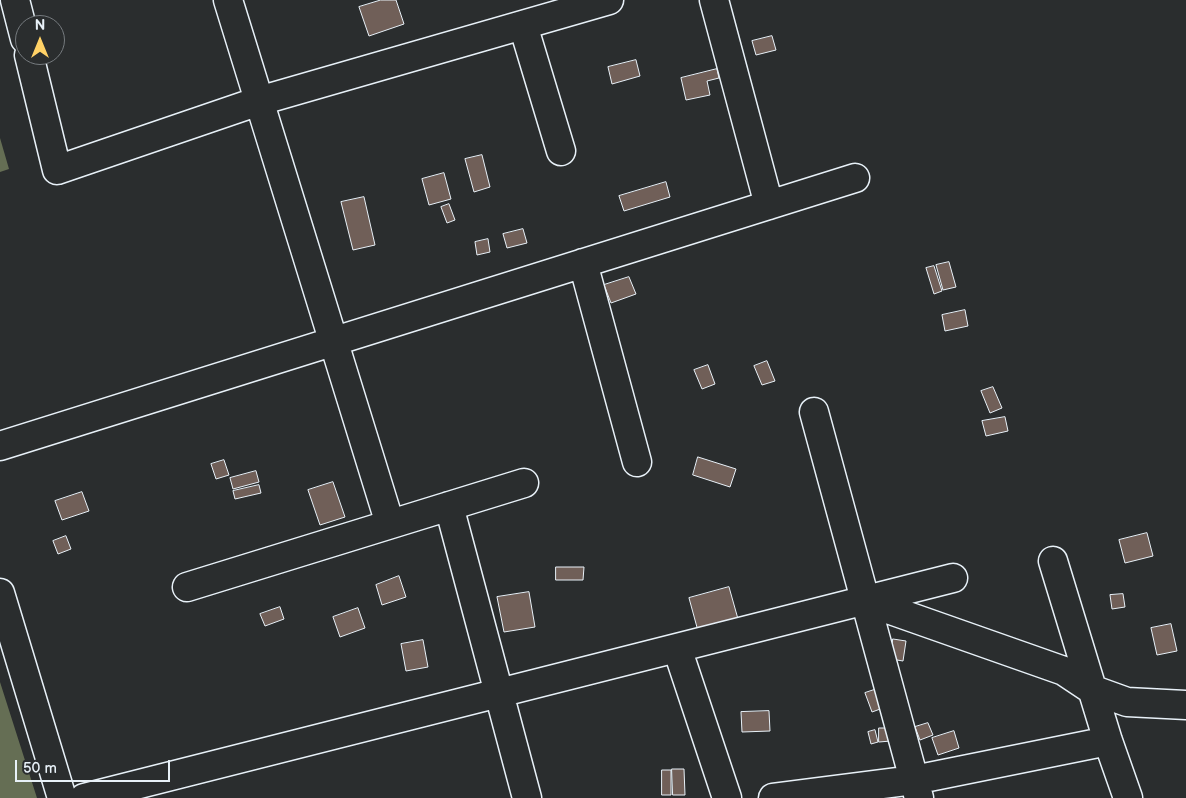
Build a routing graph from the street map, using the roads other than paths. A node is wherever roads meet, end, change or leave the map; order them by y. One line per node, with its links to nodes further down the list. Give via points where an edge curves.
1 (15, 0): 5 (street)
2 (228, 0): 8 (street)
3 (609, 0): 6 (street)
4 (714, 0): 11 (street)
5 (19, 15)
6 (523, 25): 8 (street); 9 (street)
7 (31, 65): 8 (street, via 57,170)
8 (259, 101): 13 (street)
9 (561, 151)
10 (855, 178): 11 (street)
11 (768, 205): 12 (street)
12 (583, 264): 13 (street); 16 (street)
13 (334, 341): 15 (street); 19 (street)
14 (814, 412): 24 (street)
15 (0, 446)
16 (637, 462)
17 (524, 483): 18 (street)
18 (448, 506): 19 (street); 27 (street)
19 (390, 524): 22 (street)
20 (1053, 561): 26 (street)
21 (954, 578): 24 (street)
22 (187, 587)
23 (0, 593): 31 (street)
24 (865, 600): 25 (street); 26 (street, via 1064,671); 30 (street)
25 (677, 648): 27 (street); 34 (street)
26 (1092, 689): 28 (street, via 1127,702); 29 (street)
27 (498, 693): 32 (street); 33 (street)
28 (1186, 705)
29 (1108, 741): 30 (street); 36 (street)
30 (917, 789): 35 (street)
31 (62, 798)
32 (84, 798)
33 (526, 798)
34 (727, 798)
35 (773, 798)
36 (1128, 798)

